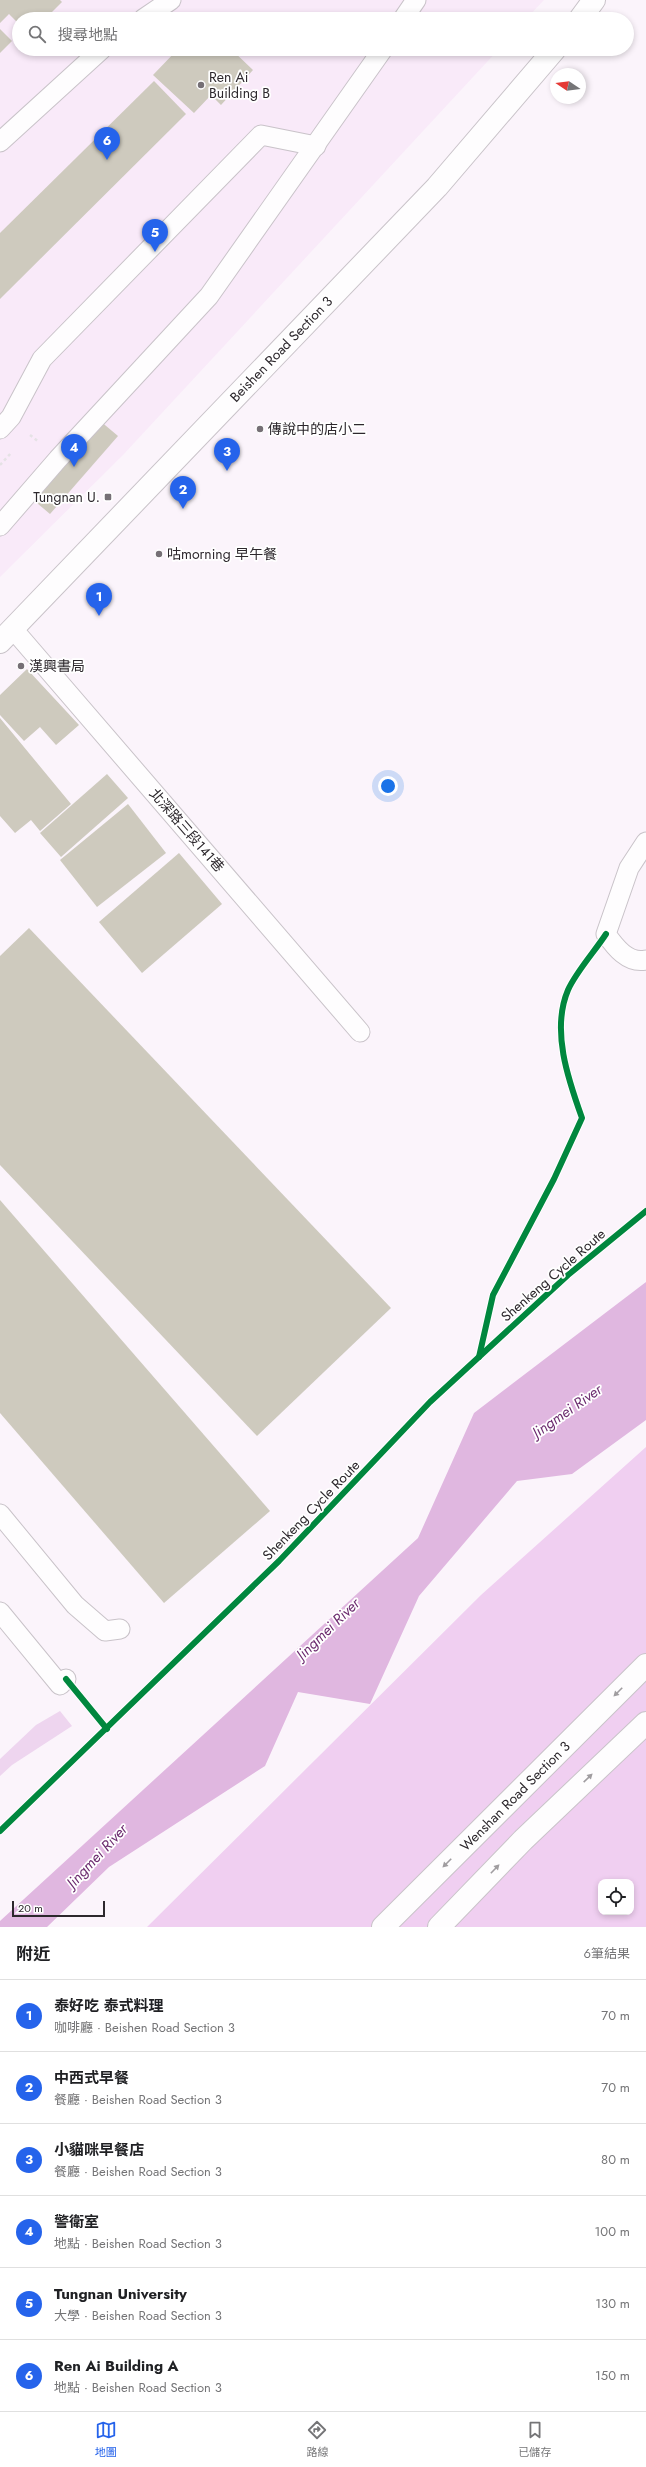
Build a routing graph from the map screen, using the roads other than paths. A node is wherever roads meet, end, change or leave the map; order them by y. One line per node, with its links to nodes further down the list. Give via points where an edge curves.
1 (171, 0): 4 (lane)
2 (416, 0): 5 (lane)
3 (594, 0): 6 (main road)
4 (153, 12)
5 (408, 12)
6 (585, 12)
7 (94, 56): 10 (lane)
8 (378, 56): 11 (lane)
9 (549, 56): 14 (main road, Beishen Road Section 3, via 437,187)
10 (0, 142)
11 (316, 146): 12 (lane, via 261,135 42,359 11,417); 13 (lane, via 209,296 58,459)
12 (0, 429)
13 (0, 526)
14 (7, 635): 17 (lane, 北深路三段141巷)
15 (646, 842): 16 (lane, via 629,868 606,934 619,952 640,961)
16 (646, 960)
17 (360, 1032)
18 (0, 1514): 20 (lane, via 75,1605 105,1631)
19 (0, 1612): 22 (lane, via 60,1685)
20 (120, 1629)
21 (646, 1665): 24 (main road, Wenshan Road Section 3, one-way to 24)
22 (66, 1679)
23 (646, 1723): 25 (main road, one-way to 23, via 523,1840)
24 (383, 1927)
25 (439, 1927)

